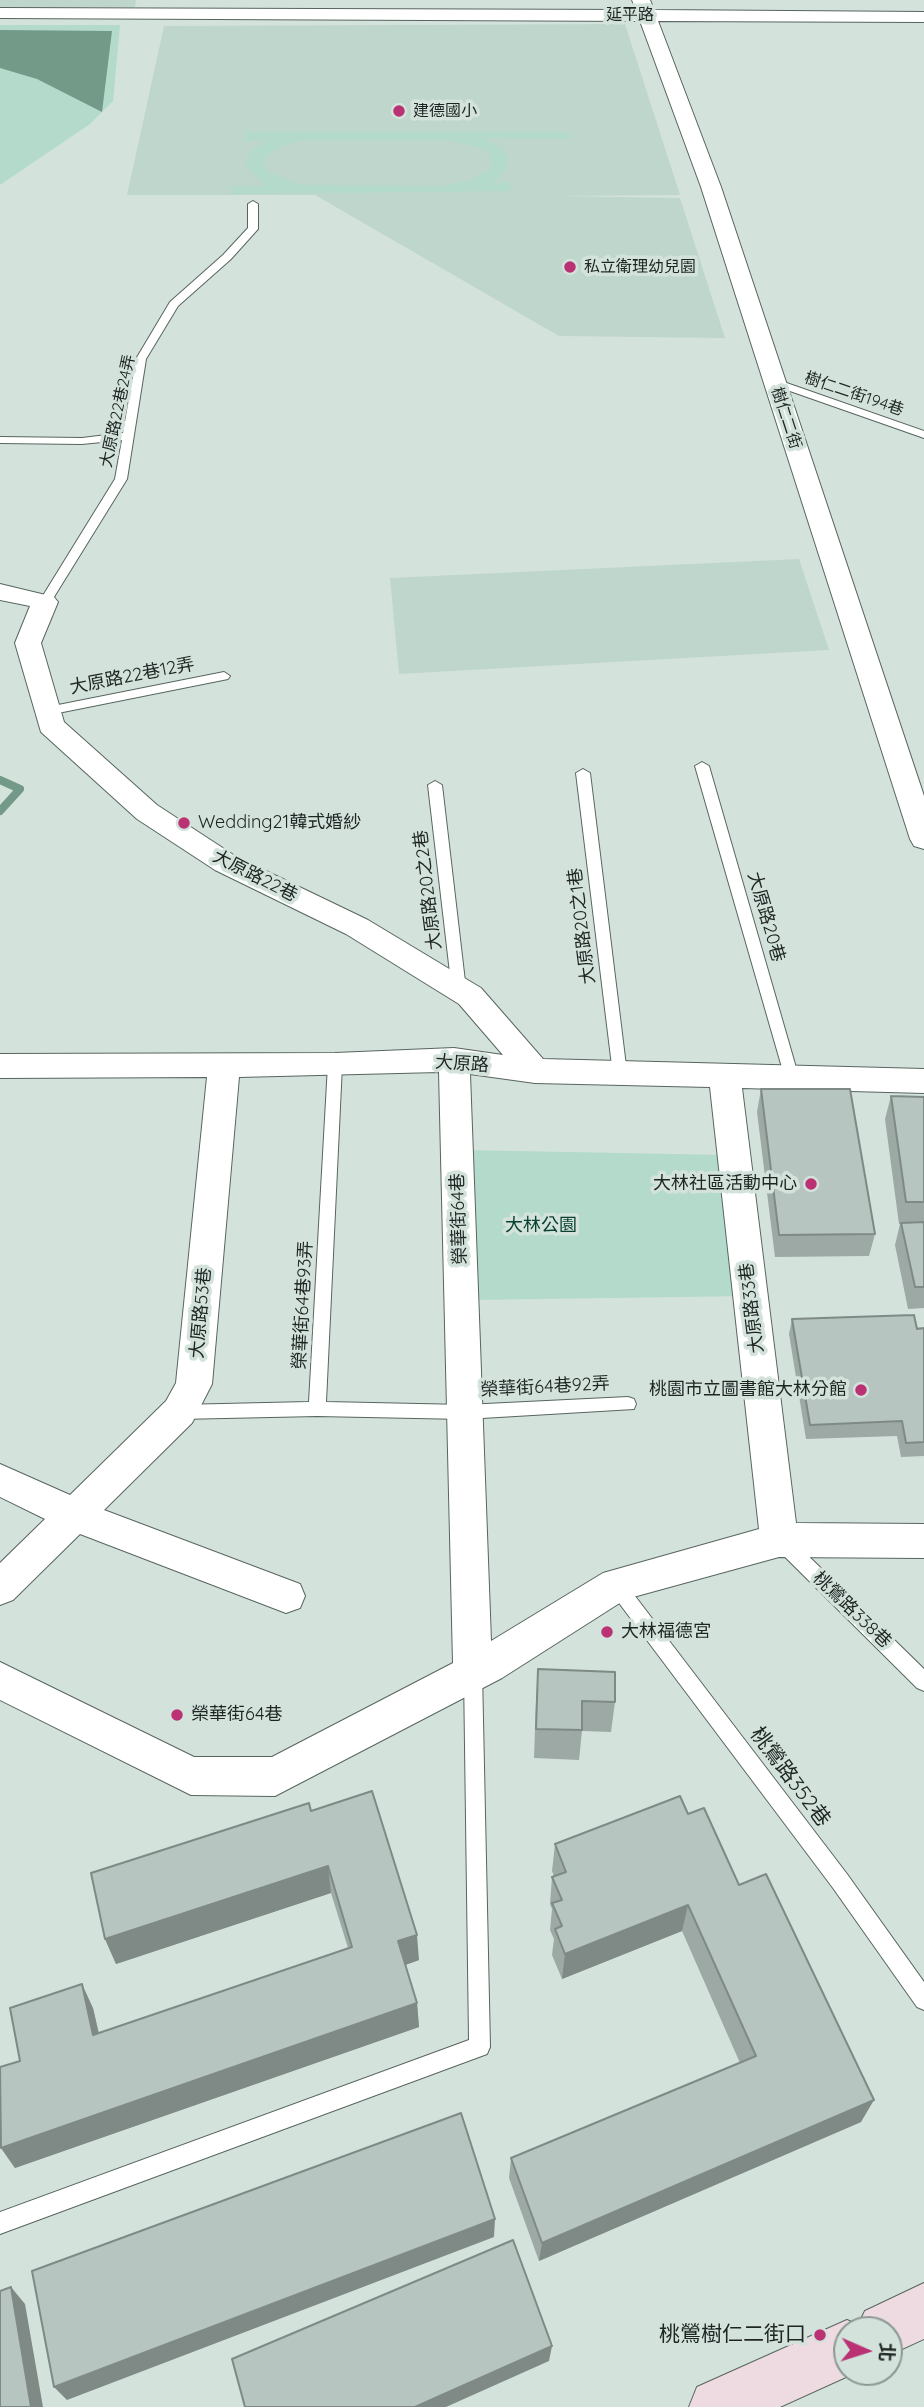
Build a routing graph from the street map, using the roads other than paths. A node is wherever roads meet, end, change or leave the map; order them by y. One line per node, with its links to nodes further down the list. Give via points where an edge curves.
1 (644, 8): 2 (street, 延平路); 3 (street, 延平路); 5 (street, 樹仁二街, via 711,187)
2 (0, 13)
3 (924, 17)
4 (253, 204): 7 (lane, 大原路22巷24弄, via 253,229 174,304 141,359)
5 (775, 382): 6 (lane, 樹仁二街194巷); 16 (street, 樹仁二街)
6 (924, 435)
7 (128, 436): 8 (lane, via 82,441); 10 (lane, 大原路22巷24弄, via 121,478)
8 (0, 440)
9 (0, 592): 10 (street)
10 (45, 602): 12 (street, 大原路22巷, via 28,643)
11 (224, 676): 12 (lane, 大原路22巷12弄)
12 (48, 711): 17 (street, 大原路22巷, via 51,726 147,812 225,863 357,927)
13 (702, 766): 25 (lane, 大原路20巷)
14 (583, 773): 23 (lane, 大原路20之1巷)
15 (435, 785): 17 (lane, 大原路20之2巷)
16 (924, 839)
17 (459, 990): 22 (street, 大原路22巷, via 470,996)
18 (454, 1060): 20 (street, 大原路); 22 (street, 大原路); 30 (street, 榮華街64巷)
19 (224, 1065): 20 (street, 大原路); 21 (street, 大原路); 29 (street, 大原路53巷, via 194,1384)
20 (335, 1065): 28 (lane, 榮華街64巷93弄)
21 (0, 1066)
22 (535, 1071): 23 (street, 大原路)
23 (620, 1074): 24 (street, 大原路)
24 (725, 1076): 25 (street, 大原路); 33 (street, 大原路33巷)
25 (792, 1078): 26 (street, 大原路)
26 (924, 1081)
27 (628, 1404): 30 (lane, 榮華街64巷92弄)
28 (317, 1409): 29 (lane); 30 (lane, 榮華街64巷92弄)
29 (179, 1412): 32 (street, 大原路53巷)
30 (465, 1412): 38 (street, 榮華街64巷)
31 (0, 1480): 32 (street)
32 (75, 1515): 36 (street, 大原路53巷); 37 (street)
33 (779, 1539): 34 (street); 35 (street); 40 (lane, 桃鶯路338巷)
34 (924, 1541)
35 (616, 1585): 38 (street); 41 (lane, 桃鶯路352巷)
36 (0, 1588)
37 (286, 1596)
38 (473, 1673): 39 (street, via 275,1777 191,1776); 42 (lane, 榮華街64巷, via 480,2047)
39 (0, 1680)
40 (924, 1682)
41 (924, 2000)
42 (0, 2223)
43 (924, 2310): 44 (main road)
44 (903, 2320)
45 (833, 2354): 46 (main road)
46 (717, 2407)

